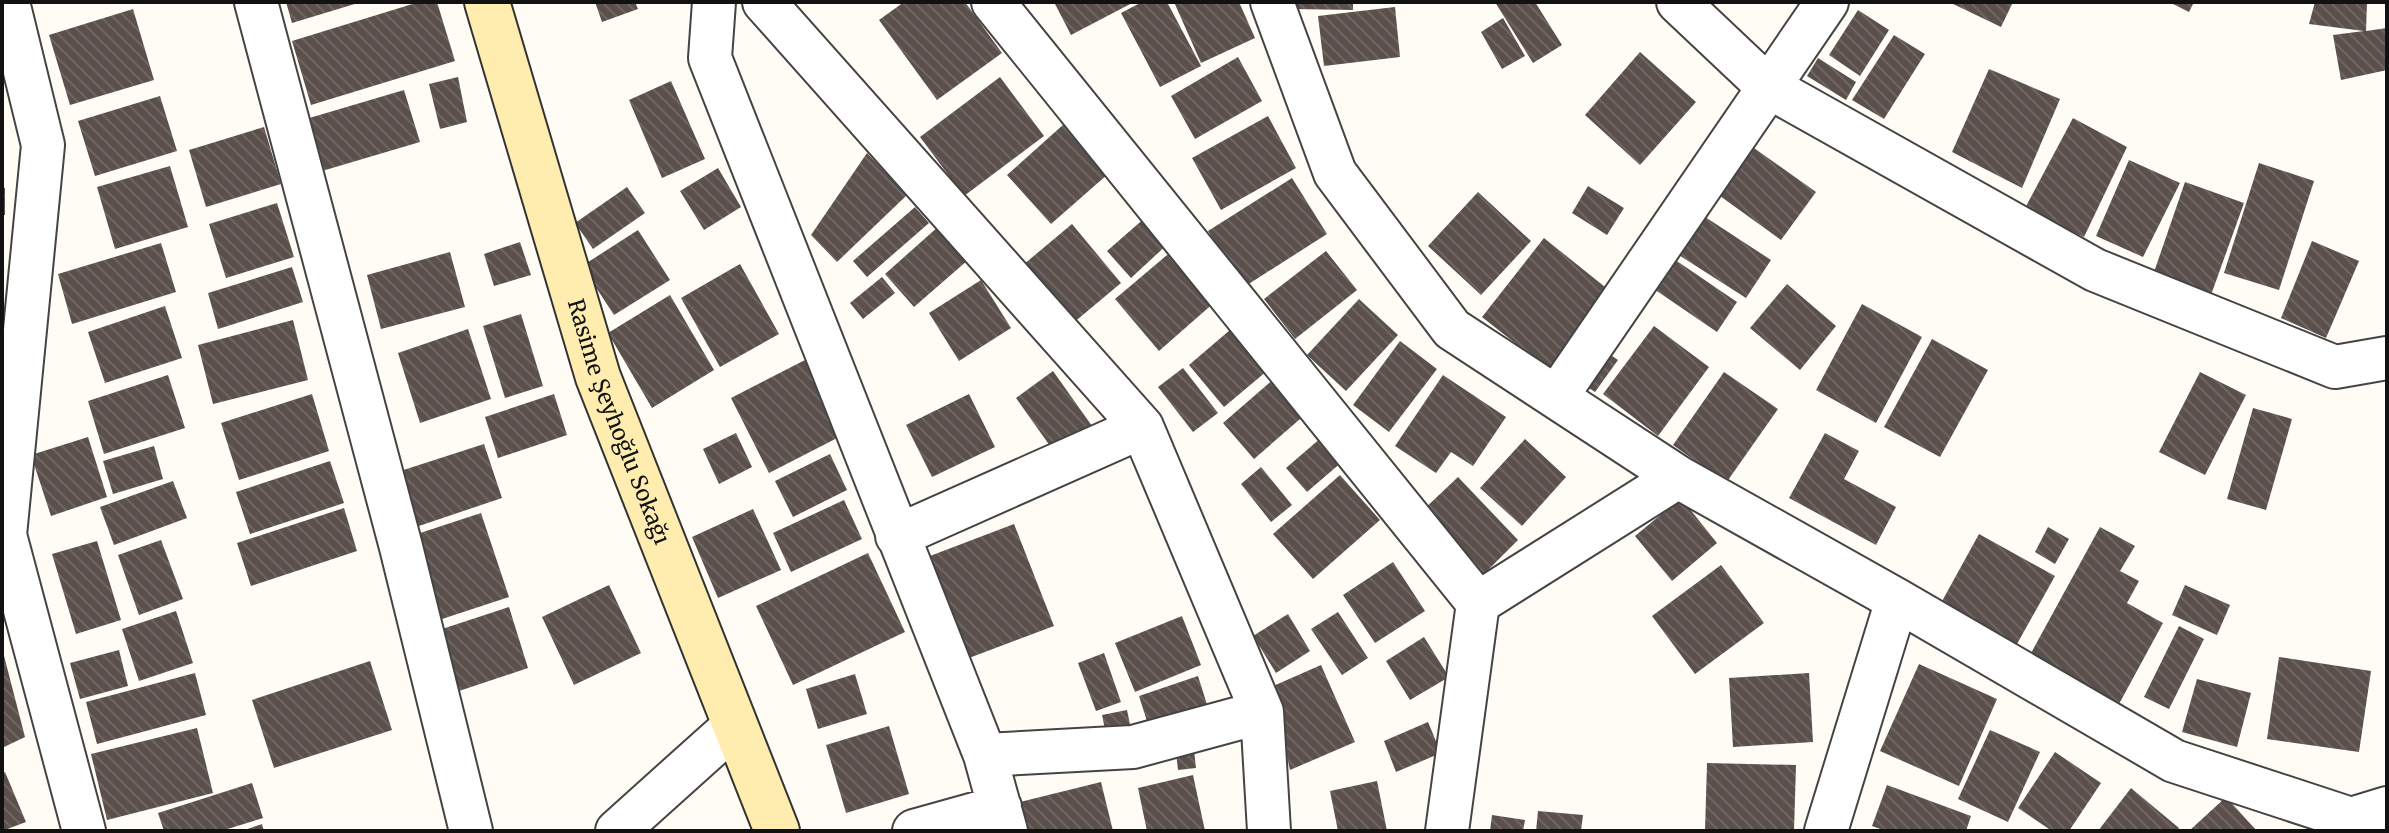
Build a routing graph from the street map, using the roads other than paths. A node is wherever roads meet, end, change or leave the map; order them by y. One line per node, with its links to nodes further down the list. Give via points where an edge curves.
1 (8, 2): 15 (street, via 43,145)
2 (256, 2): 25 (street)
3 (487, 2): 20 (main road, Rasime Şeyhoğlu Sokağı, via 598,377)
4 (714, 2): 16 (street, via 710,58)
5 (764, 2): 13 (street)
6 (993, 2): 18 (street)
7 (1272, 2): 12 (street, via 1335,173 1452,329)
8 (1678, 2): 10 (street)
9 (1827, 2): 10 (street)
10 (1767, 86): 11 (street, via 2095,270 2335,367); 12 (street)
11 (2387, 358)
12 (1557, 396): 14 (street)
13 (1142, 427): 16 (street); 19 (street)
14 (1678, 477): 17 (street); 18 (street)
15 (3, 536): 24 (street)
16 (897, 536): 21 (street)
17 (1897, 600): 22 (street, via 2174,761 2351,819); 31 (street)
18 (1478, 603): 30 (street)
19 (1262, 712): 21 (street, via 1133,747); 29 (street)
20 (735, 725): 26 (street); 27 (main road, Rasime Şeyhoğlu Sokağı)
21 (985, 755): 23 (street)
22 (2387, 808)
23 (1003, 819): 28 (street)
24 (84, 831)
25 (471, 831)
26 (617, 831)
27 (777, 831)
28 (914, 831)
29 (1269, 831)
30 (1447, 831)
31 (1826, 831)

